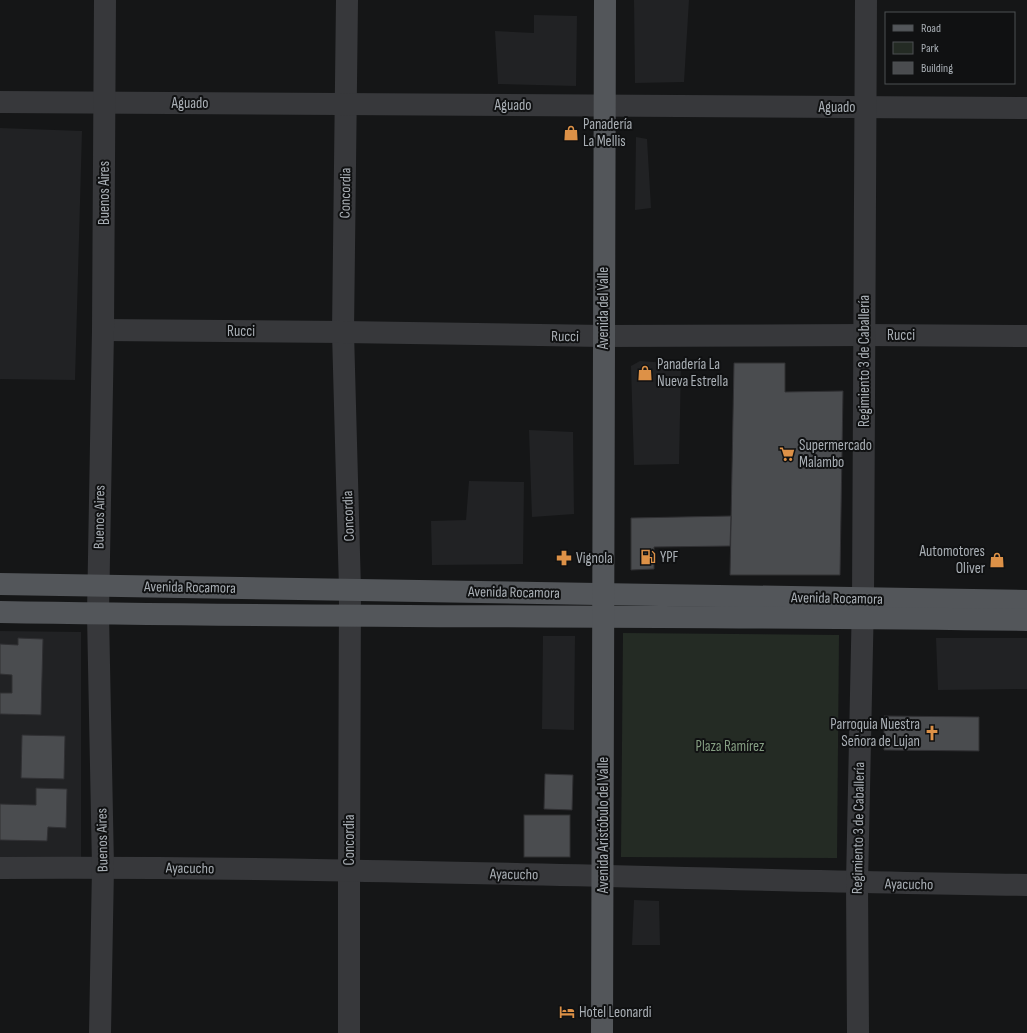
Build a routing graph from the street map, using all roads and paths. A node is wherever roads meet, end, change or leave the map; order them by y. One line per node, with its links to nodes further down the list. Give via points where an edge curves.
1 (105, 0): 6 (street, Buenos Aires)
2 (347, 0): 7 (street, Concordia)
3 (605, 0): 8 (main road, Avenida del Valle)
4 (866, 0): 9 (street, Regimiento 3 de Caballería)
5 (0, 102): 6 (street, Aguado)
6 (105, 103): 7 (street, Aguado); 11 (street, Buenos Aires)
7 (345, 104): 8 (street, Aguado); 12 (street, Concordia)
8 (604, 106): 9 (street, Aguado); 14 (main road, Avenida del Valle)
9 (866, 107): 10 (street, Aguado); 13 (street, Regimiento 3 de Caballería)
10 (1027, 108)
11 (103, 330): 12 (street, Rucci); 17 (street, Buenos Aires)
12 (343, 332): 14 (street, Rucci); 18 (street, Concordia)
13 (864, 335): 14 (street, Rucci); 15 (street, Rucci); 21 (street, Regimiento 3 de Caballería)
14 (603, 336): 19 (main road, Avenida del Valle)
15 (1027, 336)
16 (0, 584): 17 (main road, Avenida Rocamora)
17 (98, 586): 18 (main road, Avenida Rocamora); 23 (street, Buenos Aires)
18 (350, 590): 19 (main road, Avenida Rocamora); 25 (street, Concordia)
19 (604, 593): 21 (main road, Avenida Rocamora); 24 (main road, Avenida del Valle)
20 (1027, 601): 21 (main road, Avenida Rocamora)
21 (863, 608): 24 (main road, Avenida Rocamora); 26 (main road, Avenida Rocamora); 31 (street, Regimiento 3 de Caballería)
22 (0, 612): 23 (main road, Avenida Rocamora)
23 (98, 614): 25 (main road, Avenida Rocamora); 27 (street, Buenos Aires)
24 (603, 616): 25 (main road, Avenida Rocamora); 30 (main road, Avenida Aristóbulo del Valle)
25 (350, 617): 29 (street, Concordia)
26 (1027, 620)
27 (103, 867): 28 (street, Ayacucho); 29 (street, Ayacucho); 33 (street, Buenos Aires)
28 (0, 868)
29 (348, 870): 30 (street, Ayacucho); 34 (street, Concordia)
30 (603, 876): 31 (street, Ayacucho); 35 (main road, Avenida Aristóbulo del Valle)
31 (857, 883): 32 (street, Ayacucho); 36 (street, Regimiento 3 de Caballería)
32 (1027, 886)
33 (100, 1033)
34 (349, 1033)
35 (602, 1033)
36 (858, 1033)

